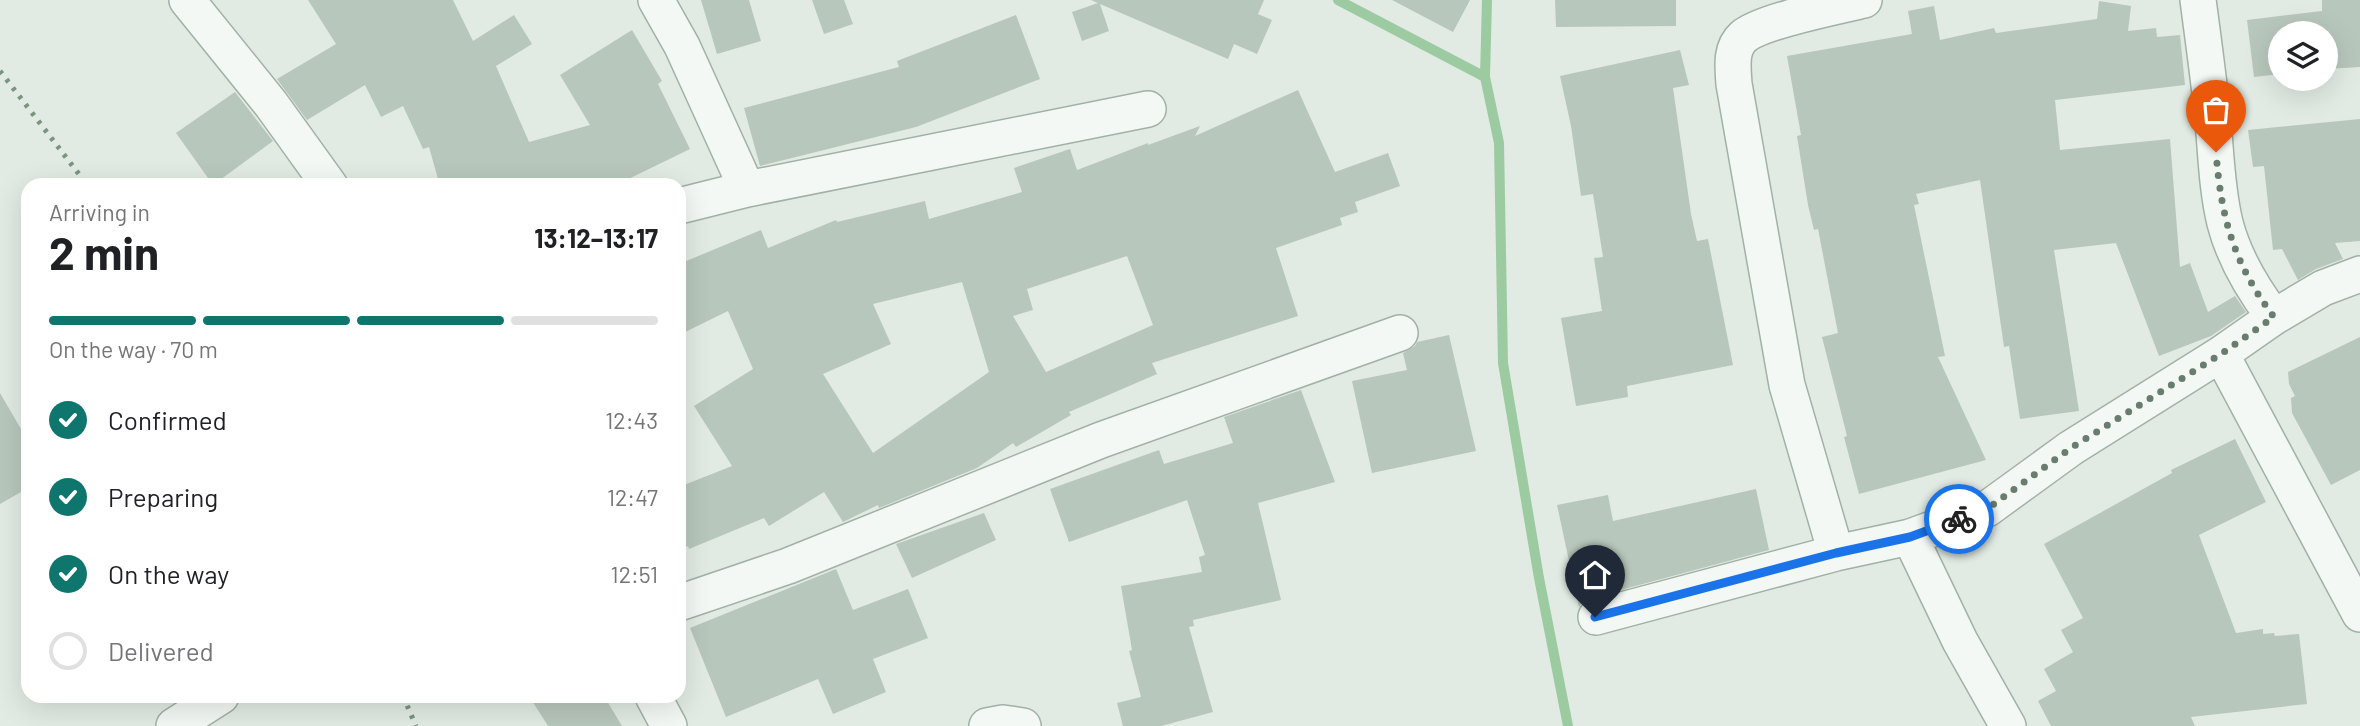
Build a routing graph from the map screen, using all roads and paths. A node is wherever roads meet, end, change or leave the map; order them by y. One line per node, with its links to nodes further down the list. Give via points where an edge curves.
1 (187, 0): 6 (street)
2 (656, 0): 7 (street)
3 (1864, 0): 14 (street, via 1769,25 1743,37 1732,57 1787,386)
4 (2198, 0): 10 (street, via 2225,223 2253,289)
5 (1148, 109): 7 (street)
6 (324, 178)
7 (747, 189): 8 (street)
8 (686, 204)
9 (2360, 274): 10 (street, via 2323,288)
10 (2274, 317): 12 (street)
11 (1400, 333): 15 (street, via 1101,440 788,566)
12 (2221, 354): 13 (street, via 2071,448 1987,509); 16 (street)
13 (1910, 537): 14 (street); 24 (street)
14 (1836, 553): 17 (street)
15 (686, 601)
16 (2360, 614)
17 (1595, 617)
18 (210, 703): 20 (street)
19 (656, 703): 21 (street)
20 (174, 726)
21 (668, 726)
22 (987, 726): 23 (street)
23 (1023, 726)
24 (2008, 726)

